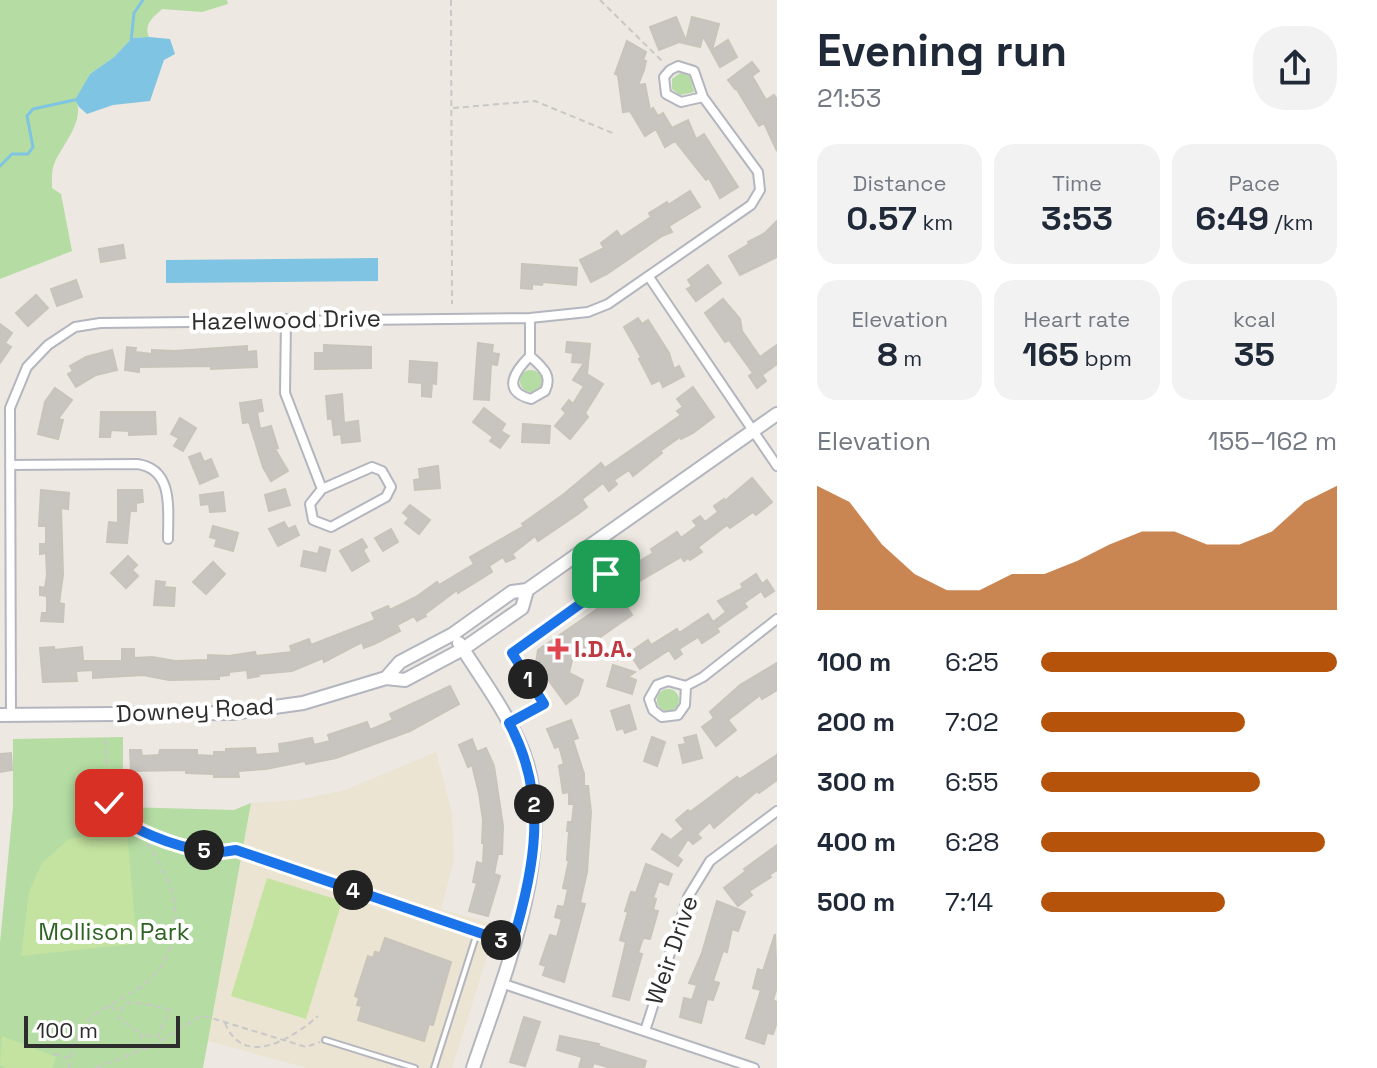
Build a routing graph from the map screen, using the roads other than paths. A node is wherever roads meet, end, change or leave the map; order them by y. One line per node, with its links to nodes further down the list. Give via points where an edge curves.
1 (703, 97): 1 (street, Hazelwood Drive, via 681,102 670,98 663,82 670,70 684,66 694,71); 2 (street, Hazelwood Drive, via 758,172 760,190 751,205)
2 (649, 277): 3 (street, Hazelwood Drive, via 588,312); 7 (street)
3 (530, 318): 4 (street, Hazelwood Drive); 5 (street)
4 (286, 319): 8 (street, Hazelwood Drive, via 75,327 27,367 10,408); 10 (street, via 285,393)
5 (530, 356): 5 (street, via 513,378 519,395 531,399 545,391 549,381)
6 (777, 414): 7 (main road, Downey Road)
7 (753, 430): 9 (street); 12 (main road, Downey Road)
8 (10, 465): 11 (street, via 152,466 164,479); 13 (street, Hazelwood Drive)
9 (777, 466)
10 (322, 489): 10 (street, via 310,504 313,520 331,527 386,497 391,487 382,471 372,467)
11 (168, 539)
12 (587, 548): 14 (main road, Downey Road); 21 (lane, via 606,574 604,583 512,653 544,704)
13 (5, 555): 20 (street, Hazelwood Drive)
14 (527, 590): 16 (main road, Downey Road, via 512,592); 17 (main road, Downey Road, via 522,608)
15 (777, 619): 19 (street)
16 (453, 634): 17 (main road); 18 (main road, Downey Road, via 400,662)
17 (463, 649): 18 (main road, Downey Road, via 405,680); 21 (main road)
18 (386, 678): 20 (main road, Downey Road, via 303,703 232,713)
19 (686, 686): 19 (street, via 668,681 657,685 649,699 653,710 662,717 678,715 685,705)
20 (5, 715)
21 (509, 723): 25 (main road, via 521,744 536,818 529,890)
22 (777, 811): 27 (street, Weir Drive, via 710,861 699,876)
23 (439, 921): 24 (lane)
24 (477, 933): 25 (lane); 30 (lane)
25 (512, 944): 26 (main road)
26 (501, 983): 27 (street); 31 (main road)
27 (645, 1031): 32 (street)
28 (325, 1040): 29 (lane)
29 (415, 1068)
30 (434, 1068)
31 (473, 1068)
32 (754, 1068)

